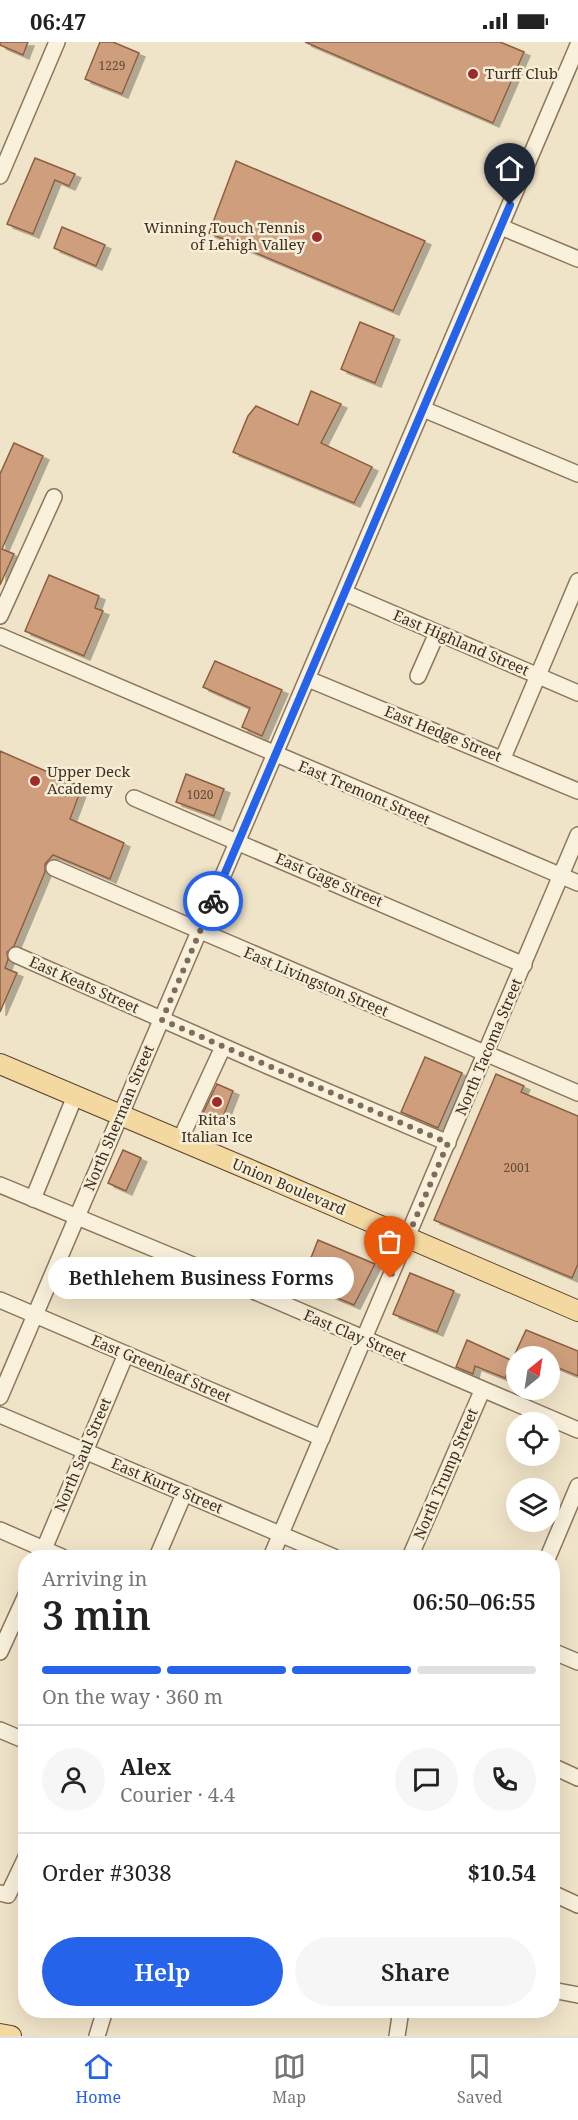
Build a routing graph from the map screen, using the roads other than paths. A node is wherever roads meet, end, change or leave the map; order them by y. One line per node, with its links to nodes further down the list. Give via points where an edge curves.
1 (57, 42): 3 (street)
2 (578, 45): 4 (street, North Sherman Street)
3 (0, 176)
4 (501, 226): 5 (street); 6 (street, North Sherman Street)
5 (578, 259)
6 (423, 409): 7 (street); 10 (street, North Sherman Street)
7 (578, 474)
8 (54, 497): 11 (street)
9 (578, 581): 15 (street)
10 (345, 593): 12 (street, East Highland Street); 16 (street, North Sherman Street)
11 (0, 616)
12 (437, 633): 14 (street); 15 (street, East Highland Street)
13 (0, 636): 18 (street, East Tremont Street)
14 (418, 676)
15 (538, 676): 17 (street, East Highland Street); 19 (street)
16 (308, 679): 18 (street, North Sherman Street); 19 (street, East Hedge Street)
17 (578, 693)
18 (275, 755): 23 (street, North Sherman Street); 25 (street, East Tremont Street)
19 (503, 758): 20 (street, East Hedge Street)
20 (578, 791)
21 (134, 798): 23 (street, East Gage Street)
22 (578, 835): 25 (street, North Tacoma Street)
23 (238, 842): 27 (street, North Sherman Street); 29 (street, East Gage Street)
24 (54, 868): 27 (street, East Livingston Street)
25 (561, 876): 26 (street, East Tremont Street); 29 (street, North Tacoma Street)
26 (578, 883)
27 (199, 932): 30 (street, North Sherman Street); 32 (street, East Livingston Street)
28 (16, 956): 30 (street, East Keats Street)
29 (524, 965): 32 (street, North Tacoma Street)
30 (162, 1020): 31 (street, East Keats Street); 36 (street, North Sherman Street)
31 (224, 1047): 37 (street); 38 (street, East Keats Street)
32 (486, 1054): 34 (street, East Livingston Street); 38 (street, North Tacoma Street)
33 (0, 1064): 35 (main road, Union Boulevard)
34 (578, 1093)
35 (75, 1096): 36 (main road, Union Boulevard); 40 (street)
36 (120, 1115): 37 (main road, Union Boulevard); 41 (street, North Sherman Street)
37 (180, 1140): 42 (main road, Union Boulevard)
38 (448, 1143): 42 (street, North Tacoma Street)
39 (0, 1185): 40 (street, East Clay Street)
40 (33, 1198): 41 (street, East Clay Street)
41 (77, 1217): 45 (street, North Sherman Street); 46 (street, East Clay Street)
42 (408, 1238): 44 (main road, Union Boulevard); 46 (street, North Tacoma Street)
43 (0, 1300): 45 (street, East Greenleaf Street)
44 (578, 1311)
45 (35, 1315): 47 (street, East Greenleaf Street); 49 (street, North Sherman Street)
46 (363, 1339): 48 (street, East Clay Street); 52 (street, North Tacoma Street)
47 (126, 1354): 52 (street, East Greenleaf Street); 53 (street, North Saul Street)
48 (482, 1391): 51 (street, East Clay Street); 64 (street, North Trump Street)
49 (0, 1397)
50 (0, 1416): 53 (street, East Kurtz Street)
51 (578, 1430)
52 (322, 1437): 58 (street, North Tacoma Street)
53 (85, 1452): 55 (street, East Kurtz Street); 60 (street, North Saul Street)
54 (578, 1486): 56 (street)
55 (184, 1494): 58 (street, East Kurtz Street); 61 (street)
56 (573, 1510): 65 (street)
57 (0, 1530): 59 (street)
58 (281, 1534): 62 (street, North Tacoma Street); 63 (street, East Kurtz Street)
59 (37, 1550)
60 (44, 1550)
61 (160, 1550)
62 (274, 1550)
63 (318, 1550)
64 (413, 1550)
65 (552, 1550)
66 (18, 1613): 67 (street)
67 (0, 1652)
68 (560, 1654): 69 (street)
69 (578, 1662)
70 (0, 1730): 71 (street)
71 (18, 1738)
72 (560, 1770): 73 (street)
73 (578, 1778)
74 (18, 1870): 75 (street)
75 (4, 1894)
76 (560, 1897): 77 (street)
77 (578, 1905)
78 (560, 1992): 79 (street)
79 (578, 1995)
80 (103, 2018): 84 (street)
81 (400, 2018): 85 (street)
82 (0, 2034): 83 (main road)
83 (11, 2036)
84 (97, 2036)
85 (397, 2036)

